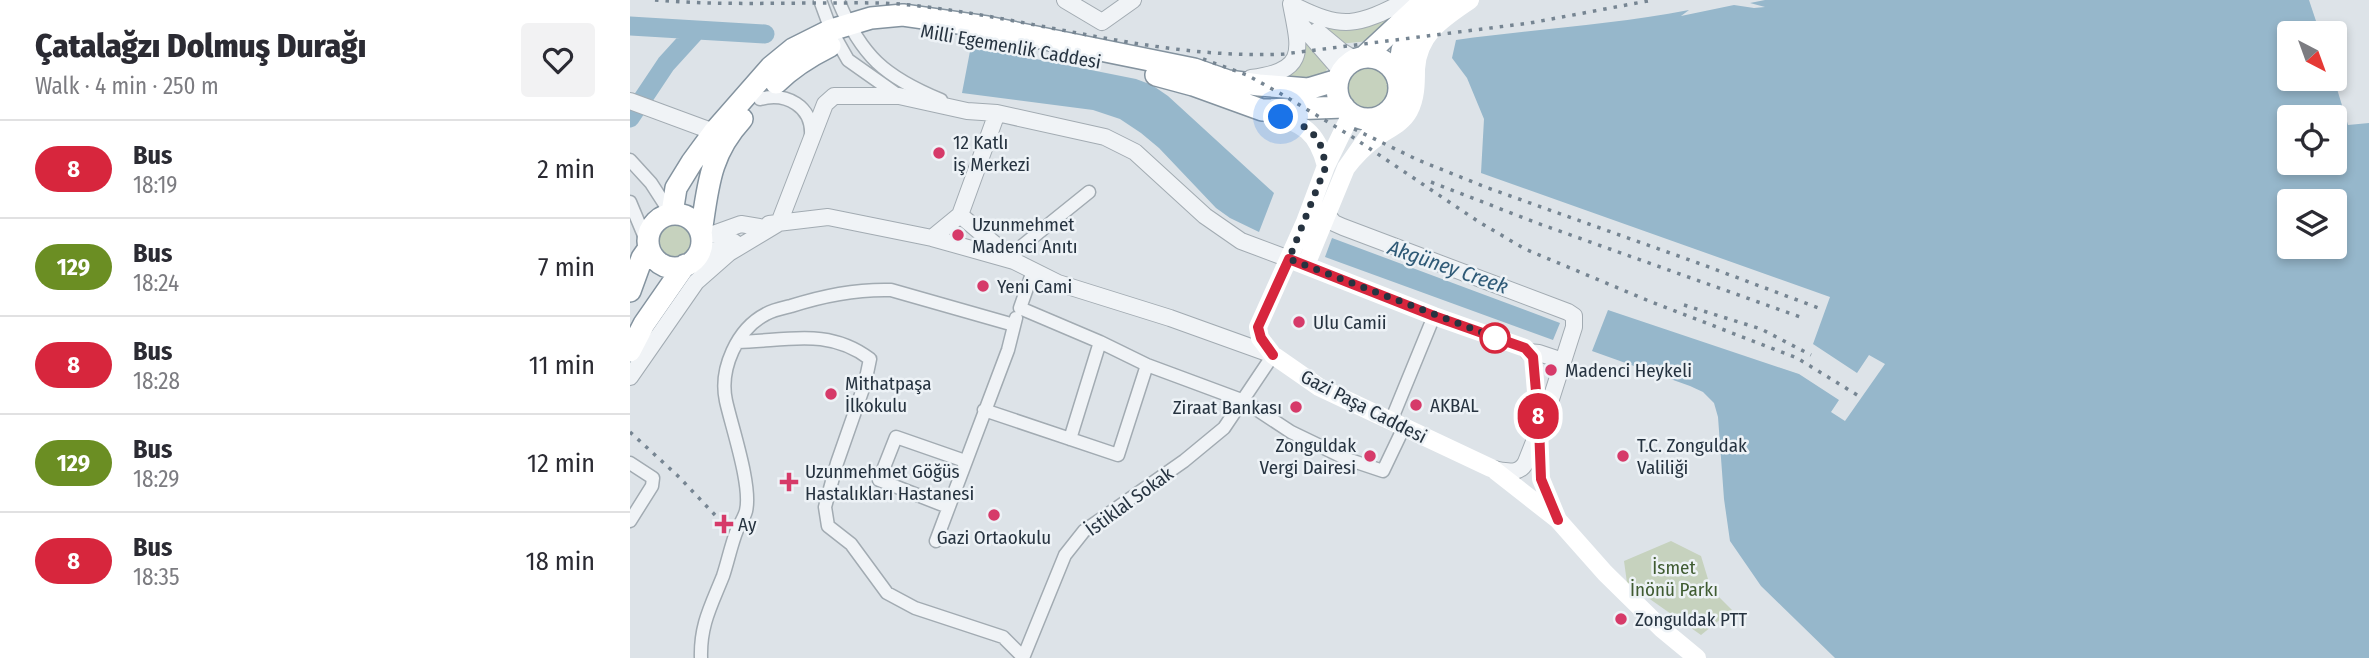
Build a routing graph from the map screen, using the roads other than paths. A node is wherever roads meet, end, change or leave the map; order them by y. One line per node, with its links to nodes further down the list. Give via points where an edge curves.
1 (820, 0): 10 (street)
2 (838, 0): 10 (street)
3 (1065, 0): 4 (street, via 1102,22)
4 (1133, 0)
5 (1408, 0): 9 (street, via 1351,22 1318,18)
6 (1425, 0): 11 (highway)
7 (1452, 0): 12 (highway, via 1424,20 1402,50)
8 (1471, 0): 26 (main road, via 1427,36 1416,65 1409,111 1357,153)
9 (1289, 2): 11 (street, via 1341,51); 13 (street, via 1299,44 1294,61 1272,76)
10 (843, 33): 13 (highway, via 871,18 935,18 1194,69); 14 (street, via 848,60); 15 (highway, Milli Egemenlik Caddesi, via 786,73); 17 (highway, Milli Egemenlik Caddesi, via 918,28 950,33 1128,68); 18 (street, via 912,87); 22 (highway, via 793,49 771,67)
11 (1350, 67): 12 (highway, via 1373,58 1389,65); 13 (highway, via 1308,89); 19 (highway, via 1337,90)
12 (1398, 80): 21 (highway, via 1397,100)
13 (1228, 81)
14 (899, 96): 18 (street); 23 (street, via 834,96 825,104)
15 (760, 99): 23 (street, via 774,96 793,102 808,116); 34 (highway, Milli Egemenlik Caddesi, via 728,136 710,173)
16 (630, 101): 22 (street)
17 (1262, 110): 19 (highway, Milli Egemenlik Caddesi); 25 (main road, via 1312,132)
18 (967, 111): 20 (street)
19 (1347, 111): 21 (highway, Milli Egemenlik Caddesi, via 1366,119); 25 (main road)
20 (997, 113): 30 (street); 39 (street, via 1105,137 1135,152 1205,216 1241,241)
21 (1383, 115): 26 (main road)
22 (714, 132): 29 (highway, via 676,188)
23 (811, 139): 32 (street)
24 (634, 164): 29 (street)
25 (1326, 166): 39 (main road)
26 (1346, 168): 31 (main road)
27 (1089, 192): 37 (street, via 1017,250)
28 (630, 202): 36 (street)
29 (672, 214): 34 (highway, via 689,217); 36 (highway, via 650,228)
30 (960, 215): 35 (street); 37 (street)
31 (1327, 215): 39 (main road); 50 (street, via 1343,227 1568,312 1574,316 1574,327)
32 (779, 223): 33 (street, Gazi Paşa Caddesi); 35 (street, Gazi Paşa Caddesi, via 828,217); 52 (street, via 729,253 696,282)
33 (759, 227): 34 (street, via 741,224); 38 (street)
34 (701, 235): 38 (highway, via 701,248)
35 (932, 238): 37 (street, Gazi Paşa Caddesi)
36 (648, 246): 38 (highway, via 664,266); 41 (highway)
37 (1014, 261): 40 (street, Gazi Paşa Caddesi)
38 (690, 262): 47 (highway, via 643,324)
39 (1297, 262): 43 (main road); 49 (main road, via 1258,327)
40 (1033, 271): 42 (street); 49 (street, Gazi Paşa Caddesi)
41 (630, 291)
42 (1020, 308): 44 (street); 46 (street)
43 (1434, 316): 48 (main road); 55 (street)
44 (1014, 325): 45 (street, via 891,290 871,289 839,293 766,314); 54 (street)
45 (738, 342): 65 (street, via 820,338 842,342 870,359 825,507 828,526 851,544 887,593 915,608 1003,638); 66 (street, via 725,375 725,398 748,494 746,512 709,607 700,638)
46 (1100, 342): 51 (street); 57 (street)
47 (630, 351)
48 (1528, 352): 50 (street); 56 (main road, via 1533,357)
49 (1273, 355): 53 (street, İstiklal Sokak); 55 (main road, Gazi Paşa Caddesi, via 1319,387)
50 (1564, 356): 56 (street)
51 (1147, 365): 53 (street); 57 (street, via 1118,455)
52 (630, 377)
53 (1244, 401): 55 (street, via 1291,432 1383,471); 65 (street, İstiklal Sokak, via 1224,428 1184,461 1084,531 1065,555)
54 (984, 410): 57 (street); 58 (street)
55 (1397, 424): 60 (main road, Gazi Paşa Caddesi)
56 (1539, 426): 60 (street, via 1523,467 1514,472); 62 (main road, via 1541,479)
57 (1070, 439)
58 (965, 461): 61 (street); 61 (street, via 896,437 879,480)
59 (630, 463): 63 (street, via 653,478)
60 (1493, 469): 62 (main road, Gazi Paşa Caddesi)
61 (948, 507): 64 (street)
62 (1558, 520): 67 (main road, Gazi Paşa Caddesi, via 1614,582)
63 (630, 521)
64 (936, 541)
65 (1023, 657)
66 (701, 658)
67 (1697, 658)

